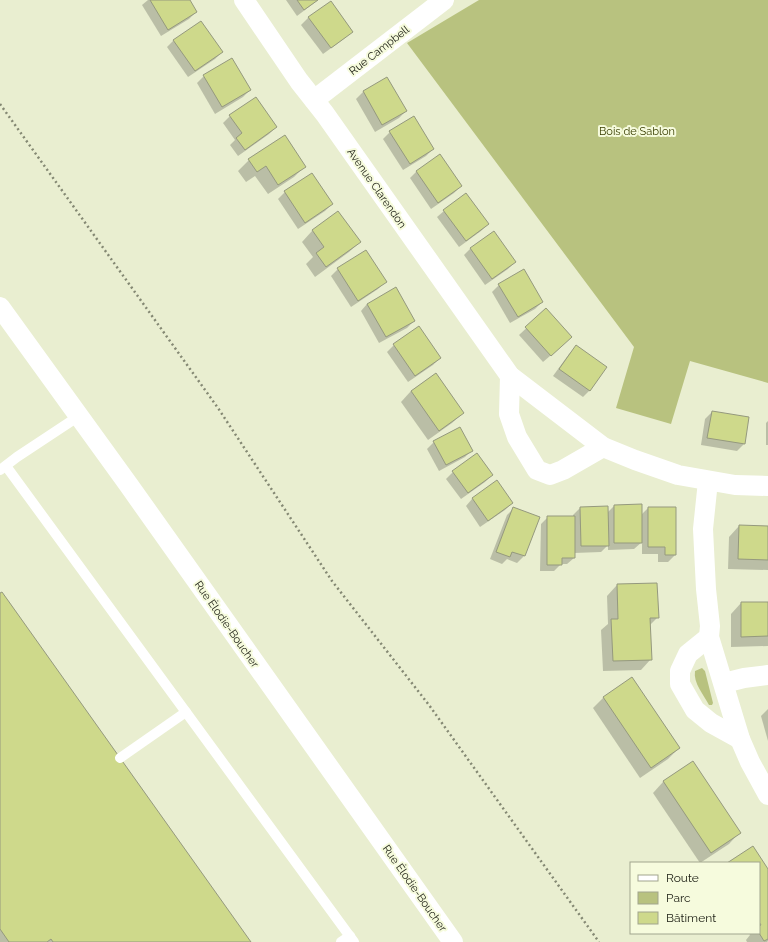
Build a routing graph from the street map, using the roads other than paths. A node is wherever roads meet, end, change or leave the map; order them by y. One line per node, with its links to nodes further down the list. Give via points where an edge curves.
1 (244, 0): 3 (street, Avenue Clarendon)
2 (444, 0): 3 (street, Rue Campbell)
3 (314, 100): 5 (street, Avenue Clarendon)
4 (0, 307): 6 (street, Rue Élodie-Boucher)
5 (510, 376): 7 (street, Avenue Clarendon); 7 (street, via 509,414 517,437 537,470 550,475)
6 (79, 416): 8 (lane); 20 (street, Rue Élodie-Boucher)
7 (603, 447): 9 (street, Avenue Clarendon, via 678,475)
8 (3, 468): 14 (lane)
9 (708, 481): 10 (street, Avenue Clarendon); 11 (street, via 703,529)
10 (768, 486)
11 (709, 637): 13 (street); 15 (street, via 688,654 680,671 680,684 695,710 711,723)
12 (768, 675): 13 (street)
13 (724, 683): 15 (street)
14 (186, 712): 16 (lane); 18 (lane)
15 (740, 739): 17 (street)
16 (120, 758)
17 (768, 795)
18 (352, 939): 19 (lane)
19 (341, 942)
20 (452, 942)

